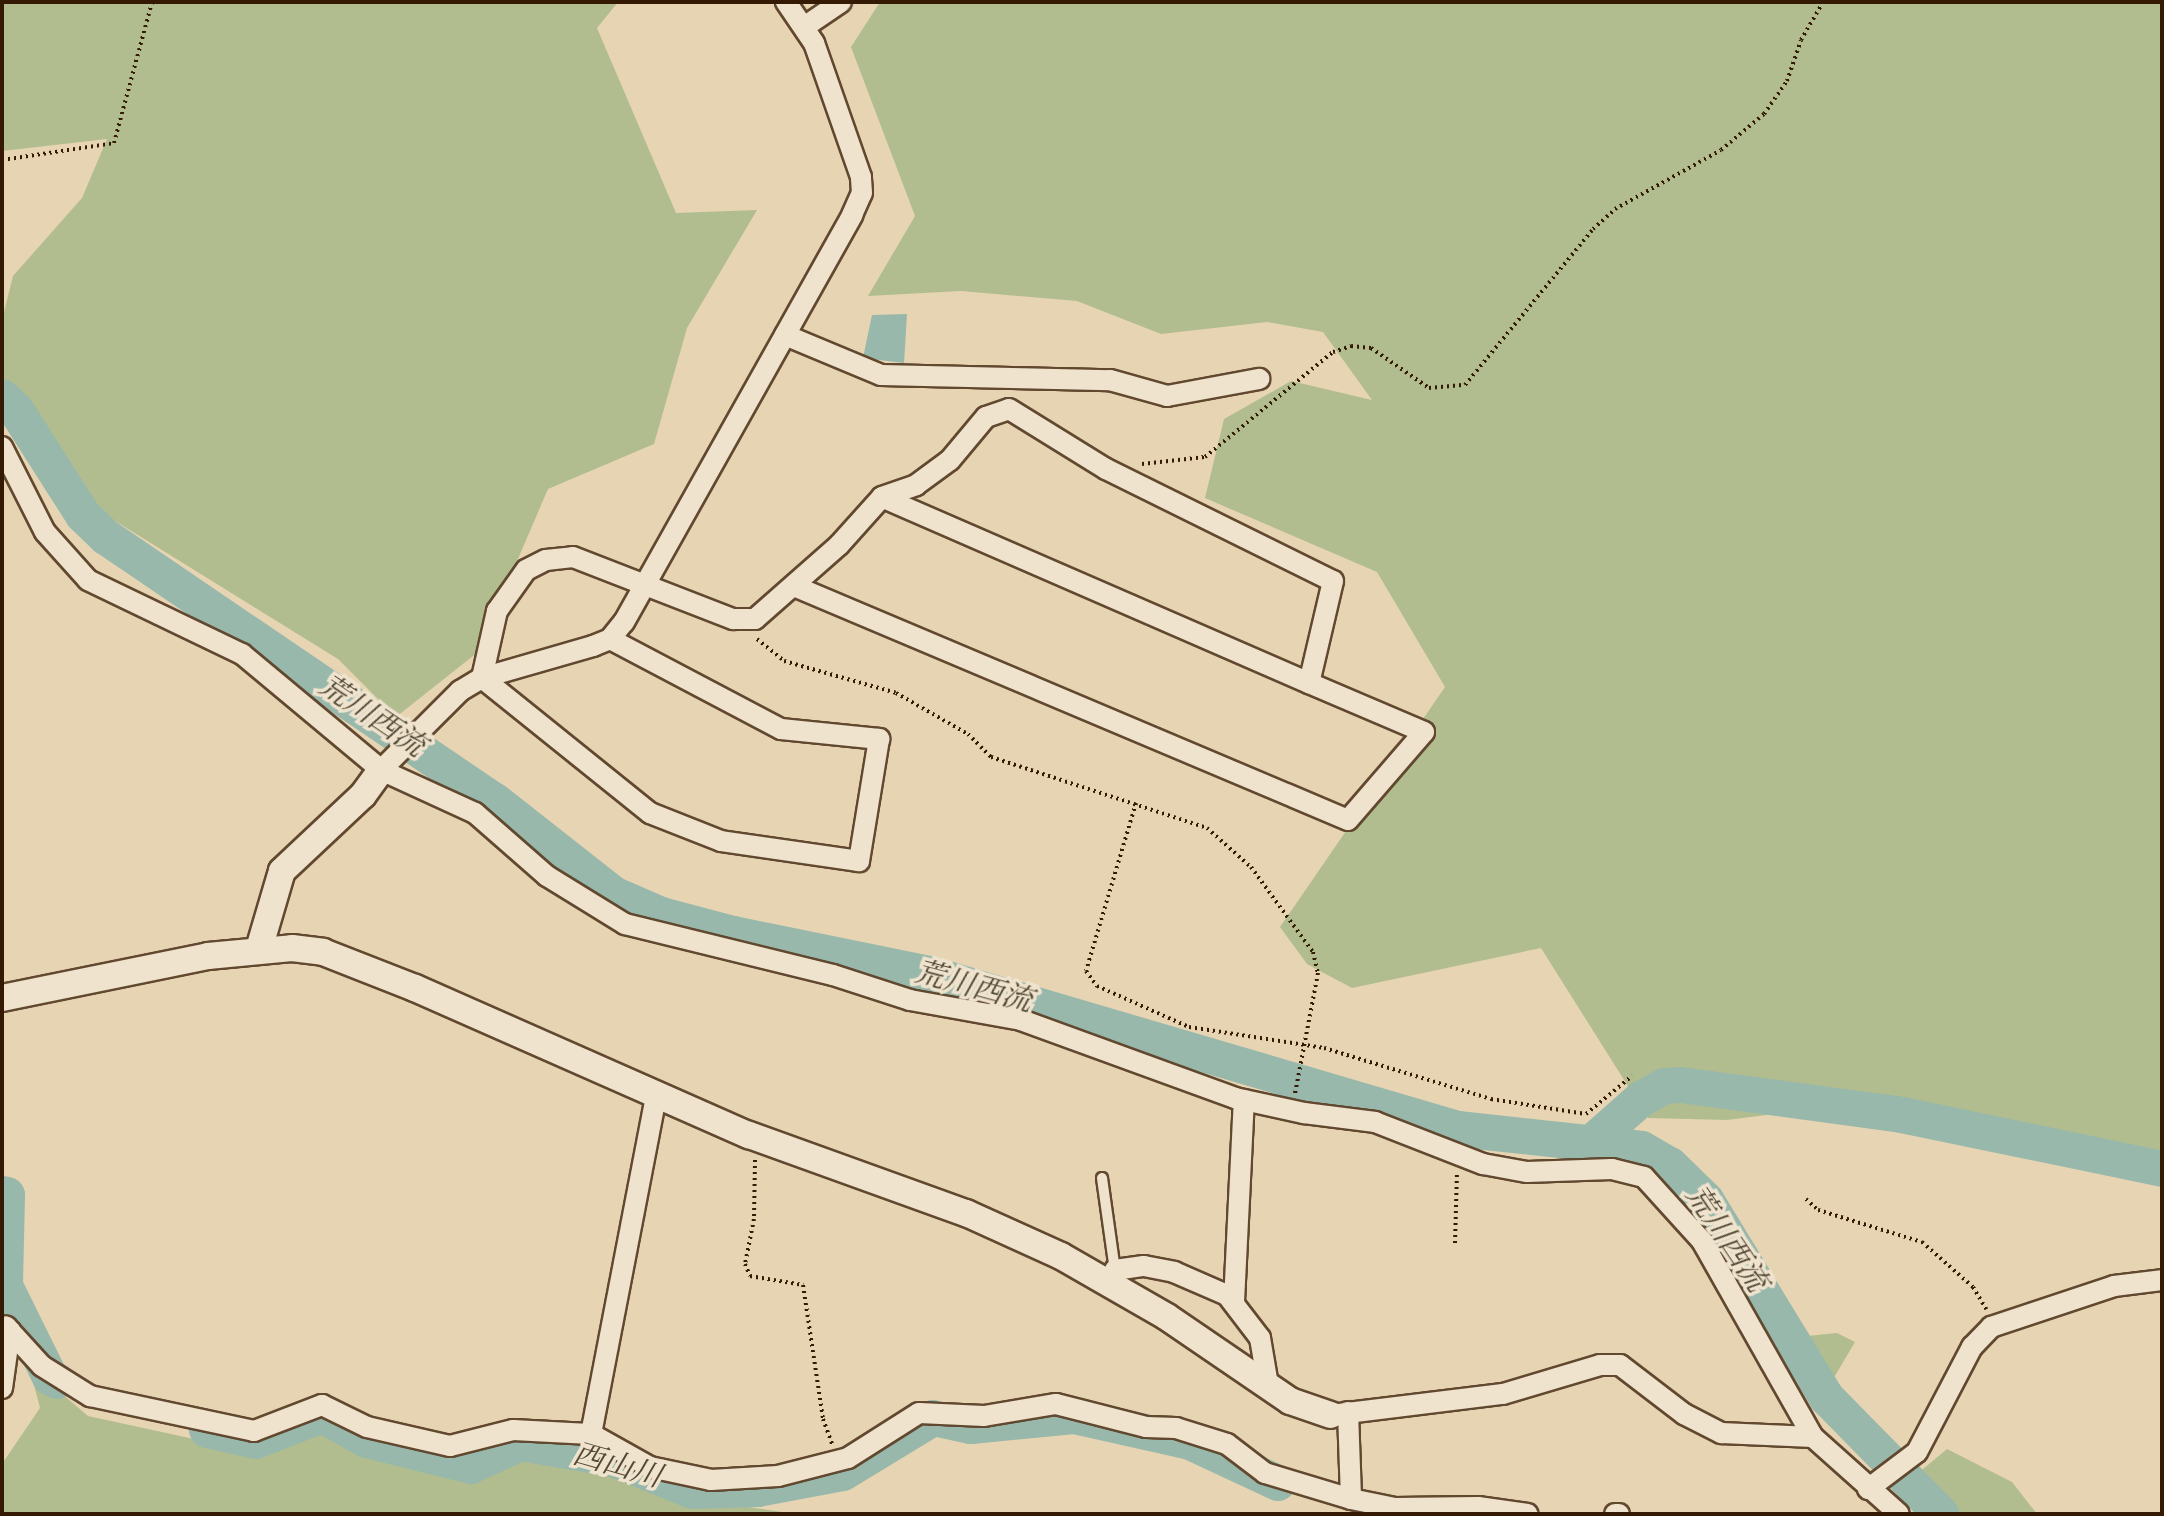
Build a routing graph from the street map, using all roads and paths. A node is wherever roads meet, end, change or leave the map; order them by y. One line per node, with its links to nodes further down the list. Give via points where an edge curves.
1 (152, 2): 6 (path, via 114,143)
2 (786, 2): 5 (street)
3 (841, 2): 5 (street)
4 (1823, 2): 10 (path, via 1801,40 1787,81 1764,114 1721,150 1615,209 1465,385 1429,388 1371,348 1351,346 1333,352 1205,457)
5 (807, 25): 7 (street, via 862,193)
6 (2, 160)
7 (785, 335): 8 (street, via 881,375 1110,380 1167,396); 12 (street)
8 (1259, 379)
9 (2, 447): 18 (street, via 45,532 88,580 242,654)
10 (1127, 464)
11 (882, 497): 13 (street); 17 (street); 17 (street, via 916,485 950,460 986,417 1018,410 1106,469 1333,581)
12 (649, 585): 14 (street); 15 (street); 16 (street, via 573,557 546,560 526,570 497,611)
13 (794, 586): 14 (street); 17 (street, via 1348,820 1424,732)
14 (745, 621): 19 (path, via 748,631 784,661 896,693 968,734 991,757)
15 (610, 639): 16 (street); 16 (street, via 781,729 879,739 859,861 721,841 650,813)
16 (482, 678): 18 (street)
17 (1309, 683)
18 (383, 768): 20 (street, via 363,795 282,871); 25 (street, via 475,813 547,876 625,924 833,975 910,1000 1021,1020)
19 (1136, 803): 22 (path, via 1207,828 1251,867 1291,918 1313,952 1318,973); 22 (path, via 1086,971 1097,986 1189,1027)
20 (259, 949): 21 (street); 24 (street, via 307,950 354,963)
21 (2, 998)
22 (1304, 1047): 23 (path, via 1324,1048 1491,1099 1586,1114); 26 (path)
23 (1632, 1076)
24 (656, 1096): 27 (street); 40 (street)
25 (1244, 1100): 28 (street, via 1375,1122); 34 (street)
26 (1294, 1101)
27 (752, 1136): 32 (street, via 966,1213); 42 (path, via 757,1180 745,1264 750,1276 803,1285 823,1419)
28 (1459, 1158): 31 (path); 41 (street, via 1527,1172 1612,1169 1644,1177 1702,1241 1758,1348 1791,1393)
29 (1102, 1178): 32 (lane)
30 (1806, 1199): 36 (path, via 1818,1210 1922,1242 1973,1287)
31 (1455, 1243)
32 (1112, 1276): 34 (street, via 1144,1266 1174,1272); 37 (street)
33 (2162, 1280): 36 (street, via 2114,1286)
34 (1234, 1302): 37 (street, via 1260,1338)
35 (6, 1326): 38 (street); 40 (street, via 42,1366 90,1396 254,1431 322,1405 367,1427 450,1446 513,1430)
36 (1991, 1327): 43 (street, via 1972,1347 1926,1439)
37 (1268, 1385): 39 (street, via 1290,1401)
38 (2, 1388)
39 (1340, 1414): 41 (street, via 1503,1394 1600,1365 1620,1365 1684,1414 1721,1433); 44 (street)
40 (591, 1434): 42 (street, via 650,1467 711,1480 778,1476)
41 (1813, 1437): 43 (street)
42 (839, 1461): 44 (street, via 919,1413 984,1416 1056,1404 1227,1444 1265,1473)
43 (1873, 1486): 47 (street)
44 (1351, 1499): 45 (street)
45 (1446, 1511): 46 (street)
46 (1528, 1514)
47 (1899, 1514)

